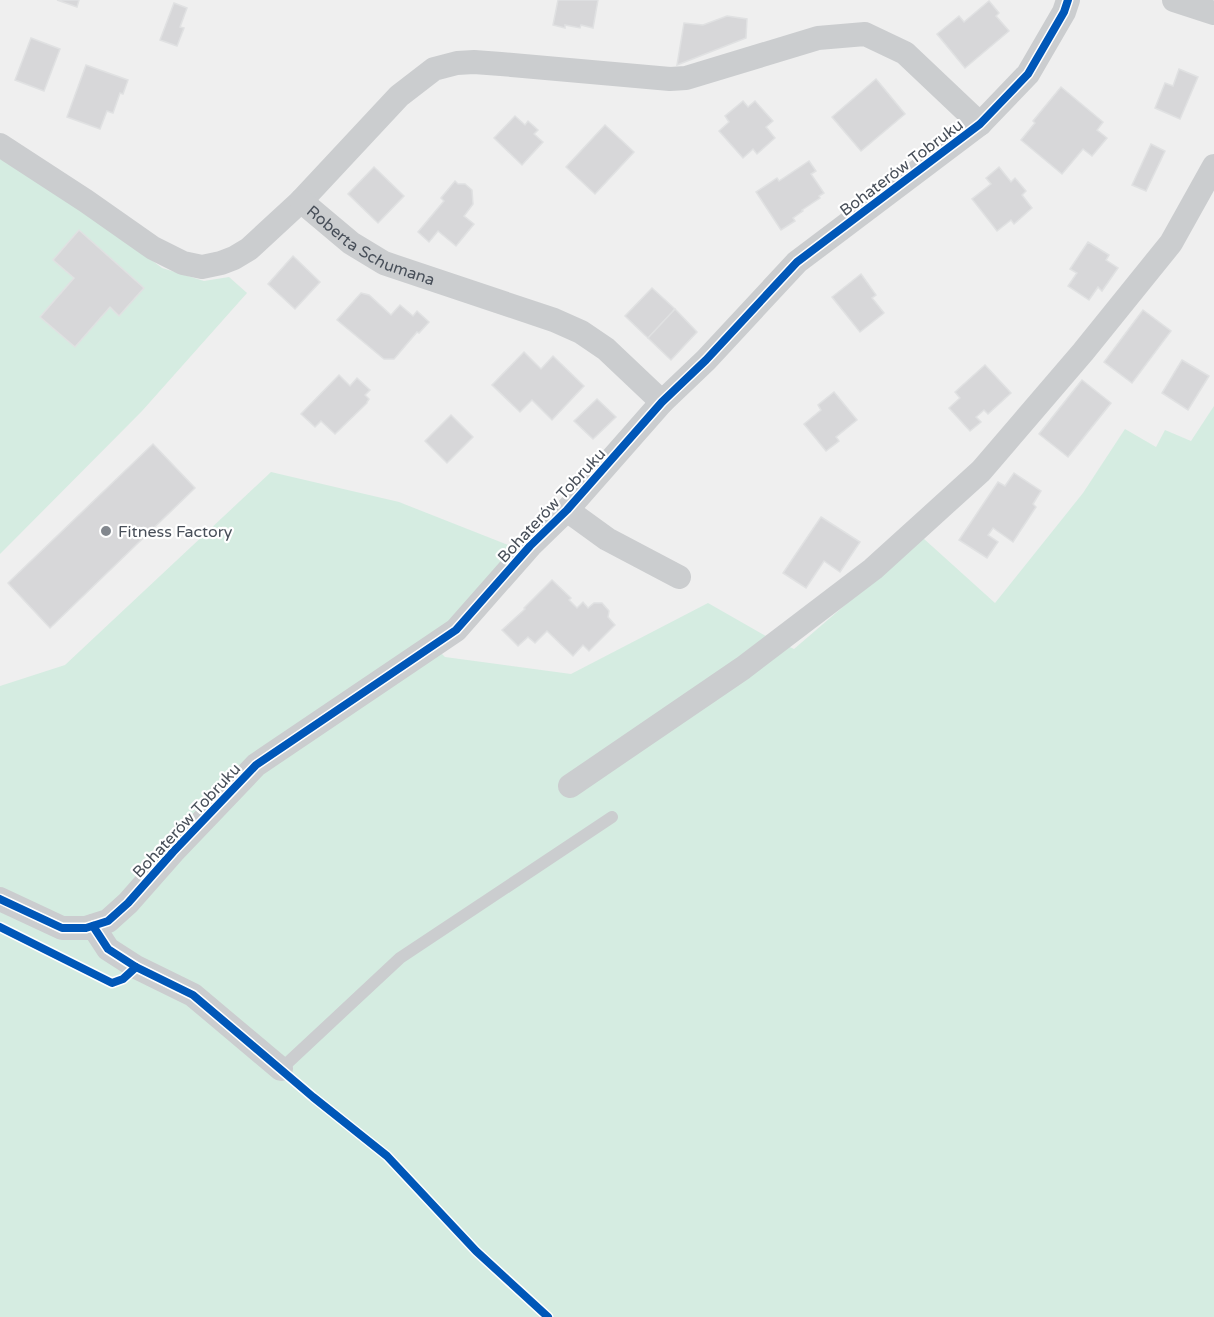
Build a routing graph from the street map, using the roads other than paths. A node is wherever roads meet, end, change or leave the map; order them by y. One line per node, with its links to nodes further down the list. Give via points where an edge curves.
1 (1068, 0): 4 (street, Bohaterów Tobruku, via 1028,74)
2 (1174, 0): 3 (street)
3 (1214, 13)
4 (980, 124): 7 (street, via 905,53 864,34 818,38 686,78 457,63 435,69 399,96); 8 (street, Bohaterów Tobruku, via 797,262)
5 (0, 145): 7 (street, Roberta Schumana, via 153,248 183,263 202,267 234,258 249,249)
6 (1214, 166): 11 (street, via 1171,243 981,471 873,569 743,668)
7 (302, 201): 8 (street, Roberta Schumana, via 351,243 384,263 581,332 606,349)
8 (662, 402): 9 (street, Bohaterów Tobruku)
9 (567, 510): 10 (street, via 607,539); 14 (street, Bohaterów Tobruku, via 456,630 256,765 128,903 108,921)
10 (679, 577)
11 (570, 786)
12 (612, 817): 15 (lane, via 400,958)
13 (0, 899): 14 (street, Bohaterów Tobruku, via 62,928)
14 (93, 926): 15 (street, via 108,949 136,968 193,995)
15 (280, 1069)

